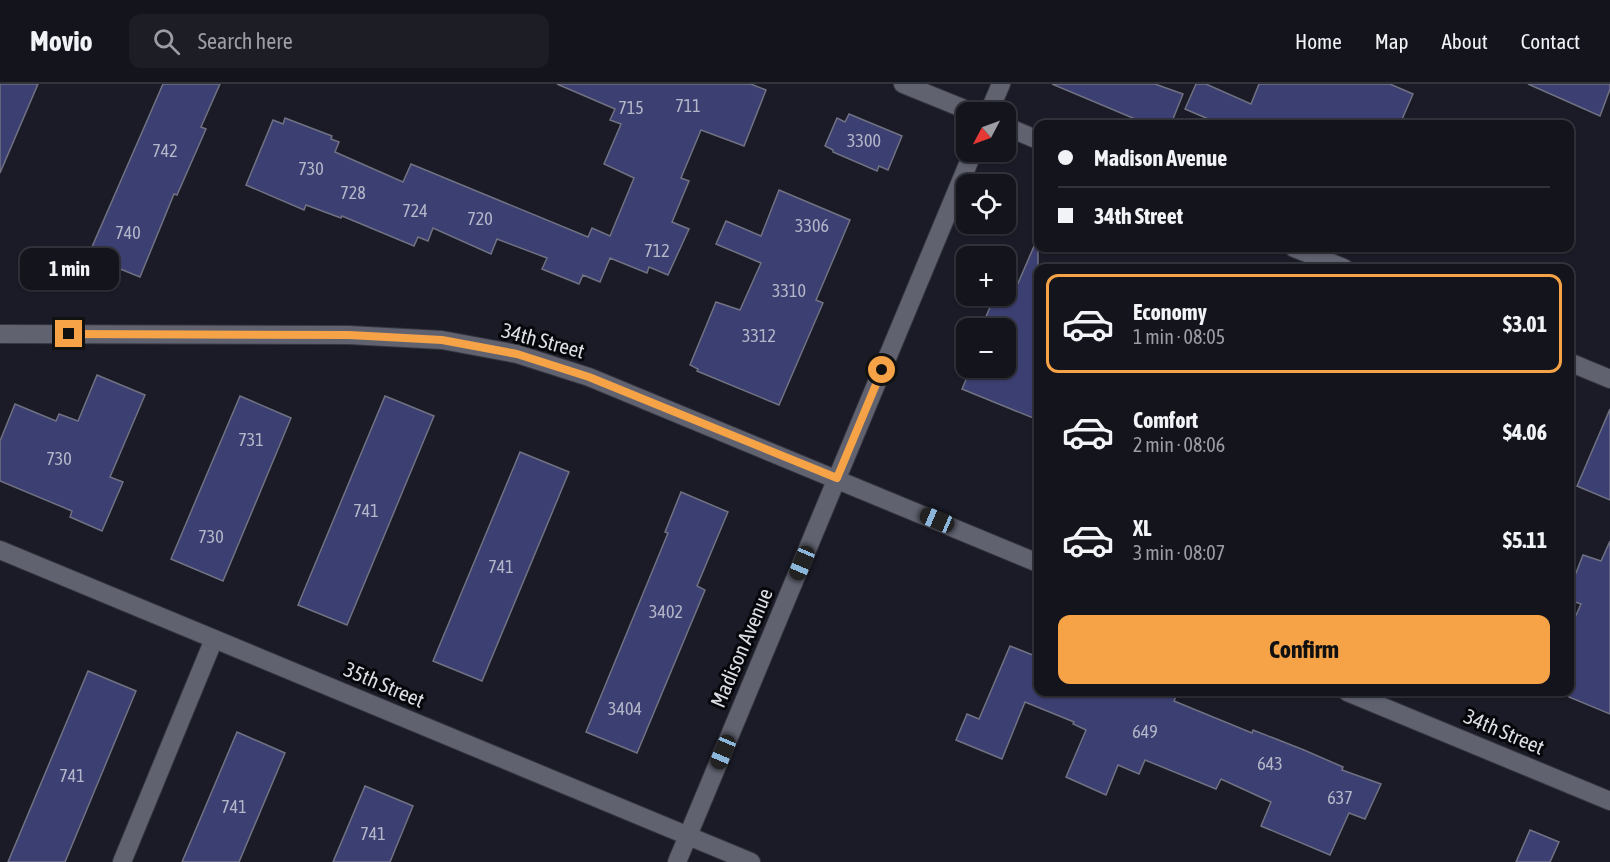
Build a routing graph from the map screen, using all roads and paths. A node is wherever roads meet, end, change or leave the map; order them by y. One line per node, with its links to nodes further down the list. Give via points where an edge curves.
1 (903, 84): 4 (street)
2 (1001, 84): 3 (street)
3 (993, 102)
4 (956, 106)
5 (1016, 131): 6 (street)
6 (1034, 138)
7 (969, 162): 13 (street, Madison Avenue)
8 (1304, 252): 9 (street)
9 (1334, 264)
10 (0, 334): 13 (street, 34th Street, via 349,335 442,340 517,354 589,377)
11 (1574, 364): 12 (street)
12 (1610, 380)
13 (837, 478): 15 (street, 34th Street); 19 (street, Madison Avenue)
14 (0, 550): 16 (street, 35th Street)
15 (1034, 560)
16 (214, 639): 19 (street, 35th Street); 20 (street)
17 (1357, 696): 18 (street, 34th Street)
18 (1610, 801)
19 (688, 836): 21 (street, Madison Avenue); 22 (street, 35th Street)
20 (122, 862)
21 (677, 862)
22 (751, 862)

